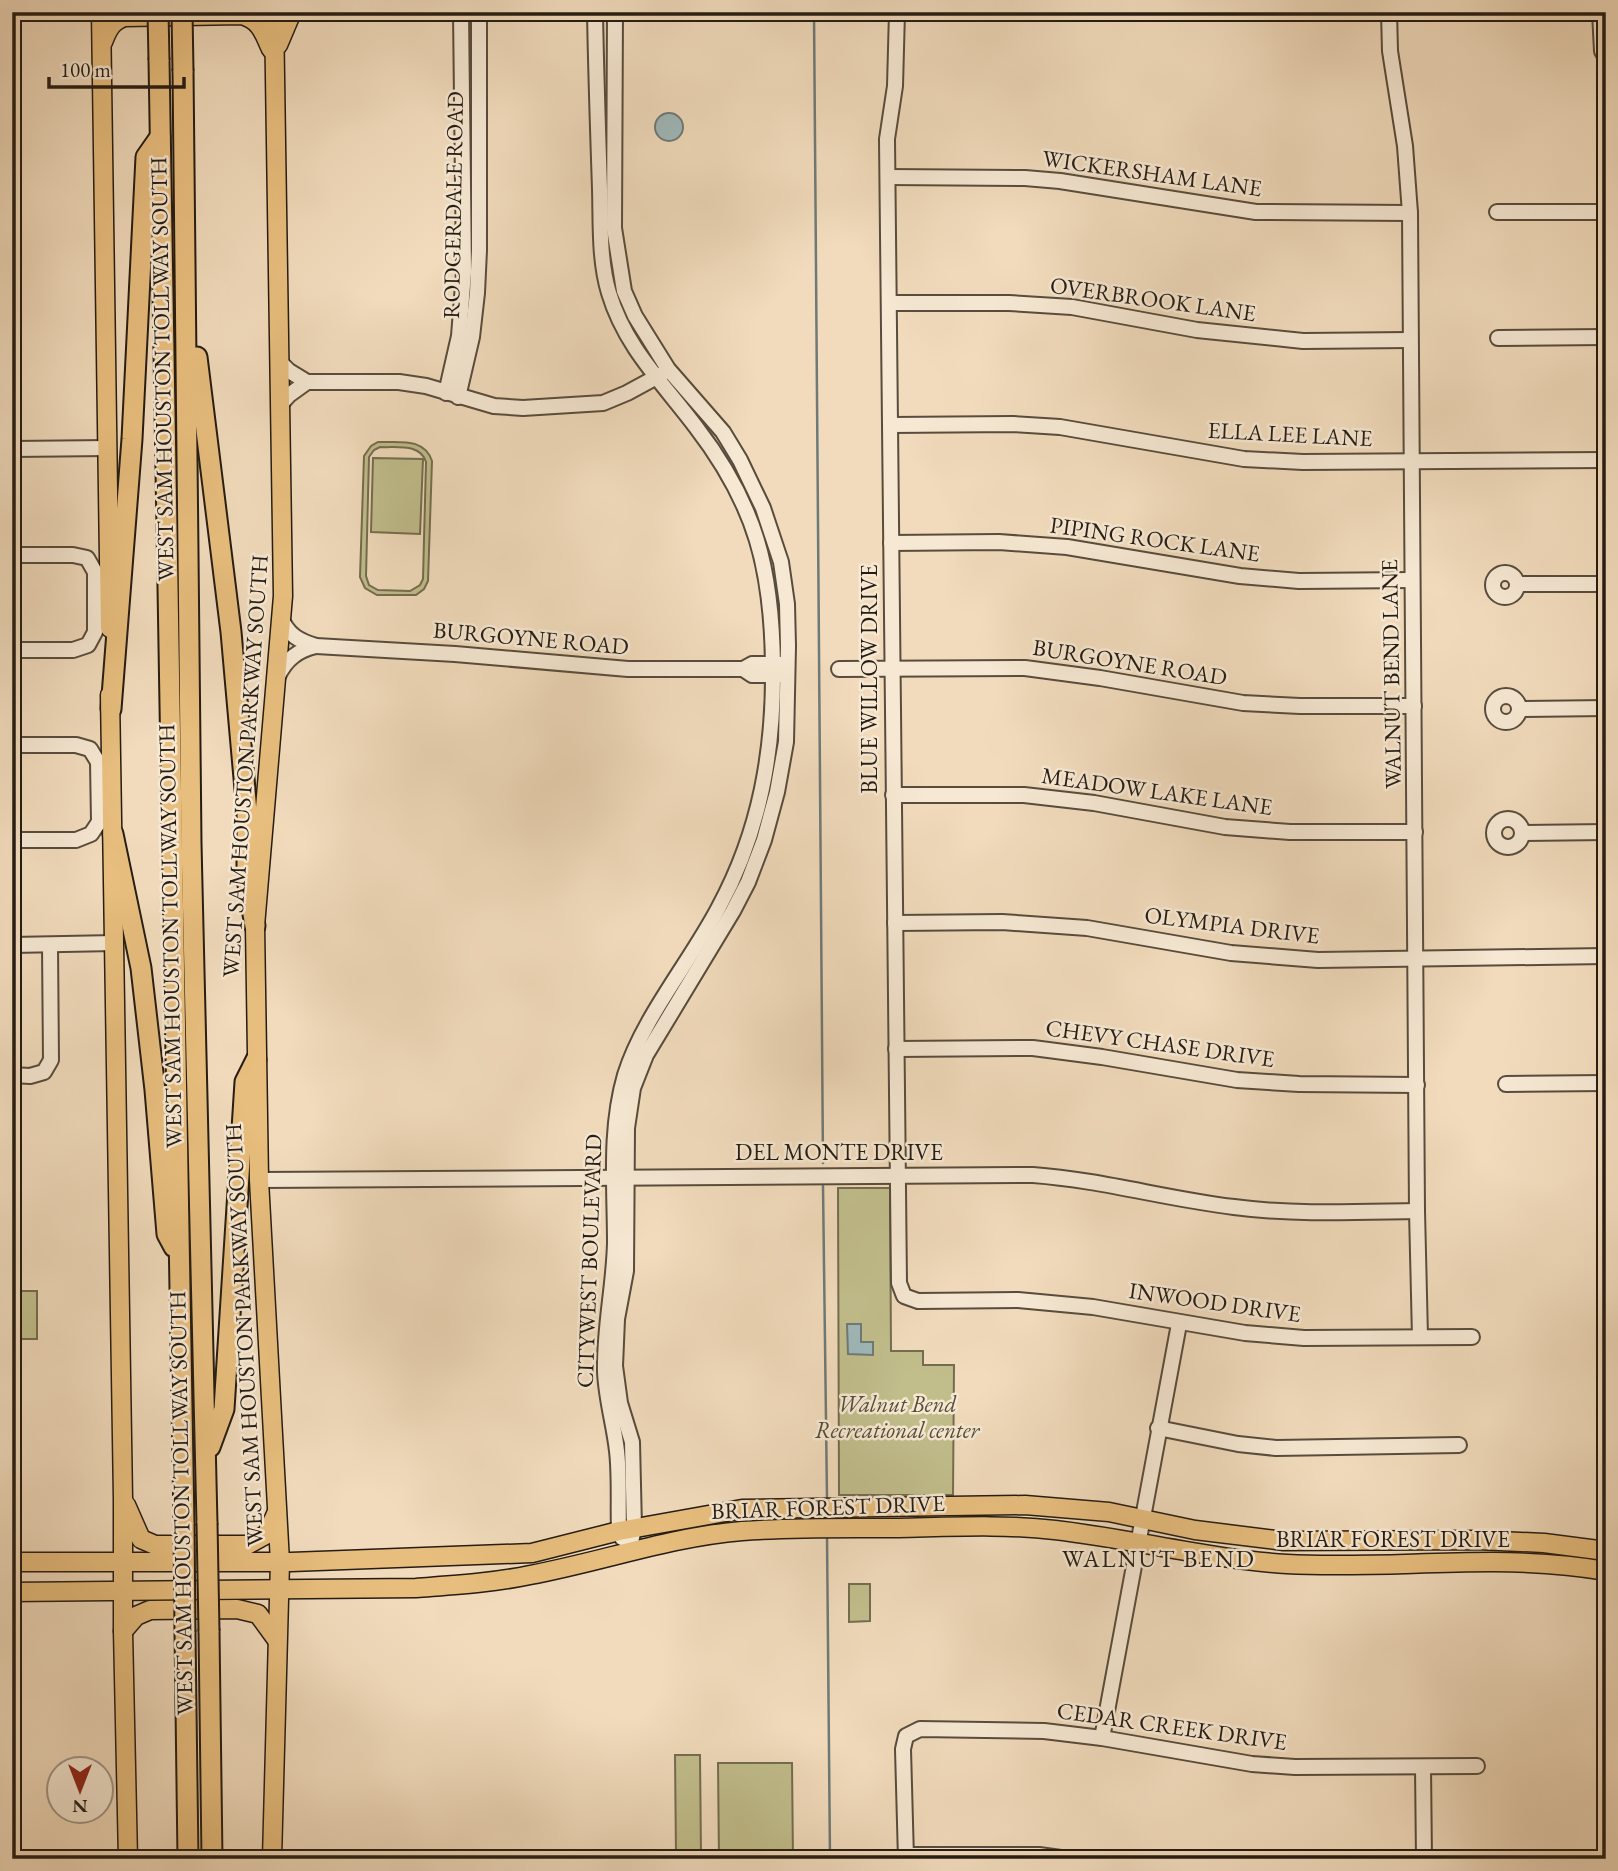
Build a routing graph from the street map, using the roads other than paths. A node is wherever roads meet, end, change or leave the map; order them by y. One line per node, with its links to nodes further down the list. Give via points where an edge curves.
1 (101, 12): 14 (main road)
2 (158, 12): 19 (highway, WEST SAM HOUSTON TOLLWAY SOUTH, bridge)
3 (182, 12): 25 (highway, WEST SAM HOUSTON TOLLWAY SOUTH, bridge)
4 (274, 12): 15 (main road, WEST SAM HOUSTON PARKWAY SOUTH)
5 (292, 12): 15 (main road)
6 (461, 12): 17 (street, RODGERDALE ROAD)
7 (479, 12): 18 (street, RODGERDALE ROAD)
8 (594, 12): 32 (street, CITYWEST BOULEVARD, via 604,269 627,339)
9 (615, 12): 31 (street, CITYWEST BOULEVARD, via 614,228 624,291)
10 (897, 12): 20 (street, BLUE WILLOW DRIVE)
11 (1389, 12): 23 (street, WALNUT BEND LANE)
12 (1600, 12): 13 (street)
13 (1604, 38): 16 (street)
14 (102, 44): 15 (main road, via 108,29 125,17 242,15 254,19 262,29); 37 (main road)
15 (274, 55): 30 (main road, WEST SAM HOUSTON PARKWAY SOUTH)
16 (1606, 58)
17 (461, 127): 18 (street); 24 (street, RODGERDALE ROAD)
18 (478, 127): 24 (street, RODGERDALE ROAD)
19 (160, 137): 55 (highway, via 146,157 132,439); 81 (highway, WEST SAM HOUSTON TOLLWAY SOUTH)
20 (888, 177): 23 (street, WICKERSHAM LANE, via 1060,181 1256,212); 26 (street, BLUE WILLOW DRIVE)
21 (1497, 212): 22 (street)
22 (1606, 212)
23 (1410, 214): 29 (street, WALNUT BEND LANE)
24 (472, 250): 34 (street, RODGERDALE ROAD)
25 (185, 267): 65 (highway, via 231,632 247,813 247,878); 88 (highway, WEST SAM HOUSTON TOLLWAY SOUTH, via 191,843)
26 (889, 303): 29 (street, OVERBROOK LANE, via 1072,307 1276,339); 36 (street, BLUE WILLOW DRIVE)
27 (1606, 337): 28 (street)
28 (1499, 338)
29 (1410, 340): 40 (street, WALNUT BEND LANE)
30 (279, 361): 33 (street); 35 (main road, WEST SAM HOUSTON PARKWAY SOUTH)
31 (668, 369): 32 (street); 49 (street, CITYWEST BOULEVARD, via 723,432 762,508 781,562 787,604)
32 (655, 379): 34 (street, via 603,402 523,408); 49 (street, CITYWEST BOULEVARD, via 727,470 752,522 765,568)
33 (307, 382): 34 (street, via 399,382); 35 (street)
34 (452, 395)
35 (280, 405): 46 (main road, WEST SAM HOUSTON PARKWAY SOUTH)
36 (891, 425): 40 (street, ELLA LEE LANE, via 1048,426 1244,459); 41 (street, BLUE WILLOW DRIVE)
37 (108, 448): 38 (street); 55 (main road)
38 (12, 449)
39 (1606, 460): 40 (street, ELLA LEE LANE)
40 (1411, 462): 43 (street, WALNUT BEND LANE)
41 (891, 542): 43 (street, PIPING ROCK LANE, via 1068,547 1240,576 1299,581); 51 (street, BLUE WILLOW DRIVE)
42 (12, 555): 48 (street, via 73,555 87,558 95,572 95,632 88,645 73,650)
43 (1412, 580): 53 (street, WALNUT BEND LANE)
44 (1517, 584): 45 (street)
45 (1606, 584)
46 (281, 618): 47 (street, BURGOYNE ROAD, via 296,638); 52 (main road, WEST SAM HOUSTON PARKWAY SOUTH)
47 (316, 646): 49 (street, BURGOYNE ROAD, via 628,669 743,669 752,675); 52 (street, via 290,657)
48 (12, 650)
49 (780, 669): 78 (street, CITYWEST BOULEVARD, via 786,742 765,840 733,911 646,1055 633,1088)
50 (839, 669): 51 (street, BURGOYNE ROAD)
51 (893, 669): 53 (street, BURGOYNE ROAD, via 1025,668 1243,703); 58 (street, BLUE WILLOW DRIVE)
52 (276, 688): 65 (main road, WEST SAM HOUSTON PARKWAY SOUTH)
53 (1414, 706): 59 (street, WALNUT BEND LANE)
54 (1606, 708): 56 (street)
55 (111, 709): 62 (main road)
56 (1519, 709)
57 (12, 745): 63 (street, via 90,749 98,762 99,789 99,822 92,834 76,840)
58 (893, 795): 59 (street, MEADOW LAKE LANE, via 1024,796 1094,803 1226,827 1290,832); 64 (street, BLUE WILLOW DRIVE)
59 (1415, 832): 70 (street, WALNUT BEND LANE)
60 (1606, 832): 61 (street)
61 (1522, 833)
62 (113, 834): 66 (main road); 81 (highway, via 141,968 167,1234)
63 (12, 840)
64 (895, 923): 70 (street, OLYMPIA DRIVE, via 1002,922 1087,928 1273,958); 71 (street, BLUE WILLOW DRIVE)
65 (255, 926): 72 (main road, WEST SAM HOUSTON PARKWAY SOUTH)
66 (115, 943): 68 (street); 89 (main road)
67 (12, 945): 68 (street)
68 (50, 945): 73 (street, via 51,1060 44,1072)
69 (1606, 956): 70 (street, OLYMPIA DRIVE)
70 (1415, 959): 76 (street, WALNUT BEND LANE)
71 (896, 1049): 76 (street, CHEVY CHASE DRIVE, via 1033,1048 1237,1080); 77 (street, BLUE WILLOW DRIVE)
72 (256, 1060): 79 (main road, WEST SAM HOUSTON PARKWAY SOUTH); 88 (highway, via 246,1082 224,1409)
73 (12, 1076)
74 (1606, 1083): 75 (street)
75 (1506, 1084)
76 (1418, 1085): 80 (street, WALNUT BEND LANE)
77 (898, 1174): 78 (street, DEL MONTE DRIVE); 80 (street, DEL MONTE DRIVE, via 1076,1178 1234,1207 1286,1211); 82 (street, BLUE WILLOW DRIVE, via 904,1296 918,1301)
78 (621, 1176): 79 (street, DEL MONTE DRIVE); 95 (street, CITYWEST BOULEVARD, via 626,1271 615,1366 632,1442)
79 (259, 1180): 92 (main road, WEST SAM HOUSTON PARKWAY SOUTH)
80 (1417, 1211): 84 (street, WALNUT BEND LANE)
81 (180, 1256): 116 (highway, WEST SAM HOUSTON TOLLWAY SOUTH, bridge)
82 (952, 1301): 83 (street, INWOOD DRIVE, via 1018,1300 1093,1307)
83 (1179, 1324): 84 (street, INWOOD DRIVE, via 1304,1338); 86 (street)
84 (1420, 1337): 85 (street, INWOOD DRIVE)
85 (1472, 1337)
86 (1158, 1428): 87 (street, via 1276,1448); 93 (street)
87 (1459, 1445)
88 (206, 1458): 117 (highway, WEST SAM HOUSTON TOLLWAY SOUTH, bridge)
89 (123, 1499): 92 (main road, via 141,1539 155,1545 247,1545 267,1534); 101 (main road)
90 (873, 1507): 91 (main road, BRIAR FOREST DRIVE); 93 (main road, BRIAR FOREST DRIVE, via 1025,1505); 94 (main road)
91 (742, 1508): 95 (main road, BRIAR FOREST DRIVE); 96 (main road)
92 (278, 1509): 103 (main road, WEST SAM HOUSTON PARKWAY SOUTH)
93 (1142, 1519): 97 (street); 98 (main road, BRIAR FOREST DRIVE, via 1284,1541 1477,1540)
94 (875, 1528): 96 (main road, BRIAR FOREST DRIVE); 97 (main road, BRIAR FOREST DRIVE, via 1053,1530)
95 (626, 1530): 99 (street, CITYWEST BOULEVARD); 100 (main road, BRIAR FOREST DRIVE, via 532,1553)
96 (743, 1531): 99 (main road, BRIAR FOREST DRIVE, via 684,1538)
97 (1138, 1542): 104 (main road, BRIAR FOREST DRIVE, via 1286,1564 1471,1562); 111 (street)
98 (1606, 1551)
99 (629, 1552): 105 (main road, BRIAR FOREST DRIVE, via 517,1578)
100 (412, 1558): 103 (main road, BRIAR FOREST DRIVE); 105 (main road)
101 (124, 1561): 102 (main road, BRIAR FOREST DRIVE); 103 (main road, BRIAR FOREST DRIVE); 107 (main road)
102 (12, 1562)
103 (280, 1562): 106 (main road, WEST SAM HOUSTON PARKWAY SOUTH)
104 (1606, 1571)
105 (416, 1588): 106 (main road, BRIAR FOREST DRIVE)
106 (280, 1589): 107 (main road, BRIAR FOREST DRIVE); 110 (main road, WEST SAM HOUSTON PARKWAY SOUTH)
107 (123, 1591): 108 (main road, BRIAR FOREST DRIVE); 109 (main road)
108 (12, 1592)
109 (123, 1632): 110 (main road, via 136,1616 150,1610 237,1609 258,1614); 115 (main road)
110 (277, 1640): 118 (main road, WEST SAM HOUSTON PARKWAY SOUTH)
111 (1101, 1738): 113 (street, CEDAR CREEK DRIVE, via 1295,1768); 114 (street, CEDAR CREEK DRIVE, via 1044,1731 944,1729 920,1729 906,1736)
112 (1477, 1766): 113 (street, CEDAR CREEK DRIVE)
113 (1423, 1767): 120 (street)
114 (906, 1857): 119 (street, via 1039,1855)
115 (128, 1859)
116 (188, 1859)
117 (212, 1859)
118 (272, 1859)
119 (1068, 1859)
120 (1424, 1859)

